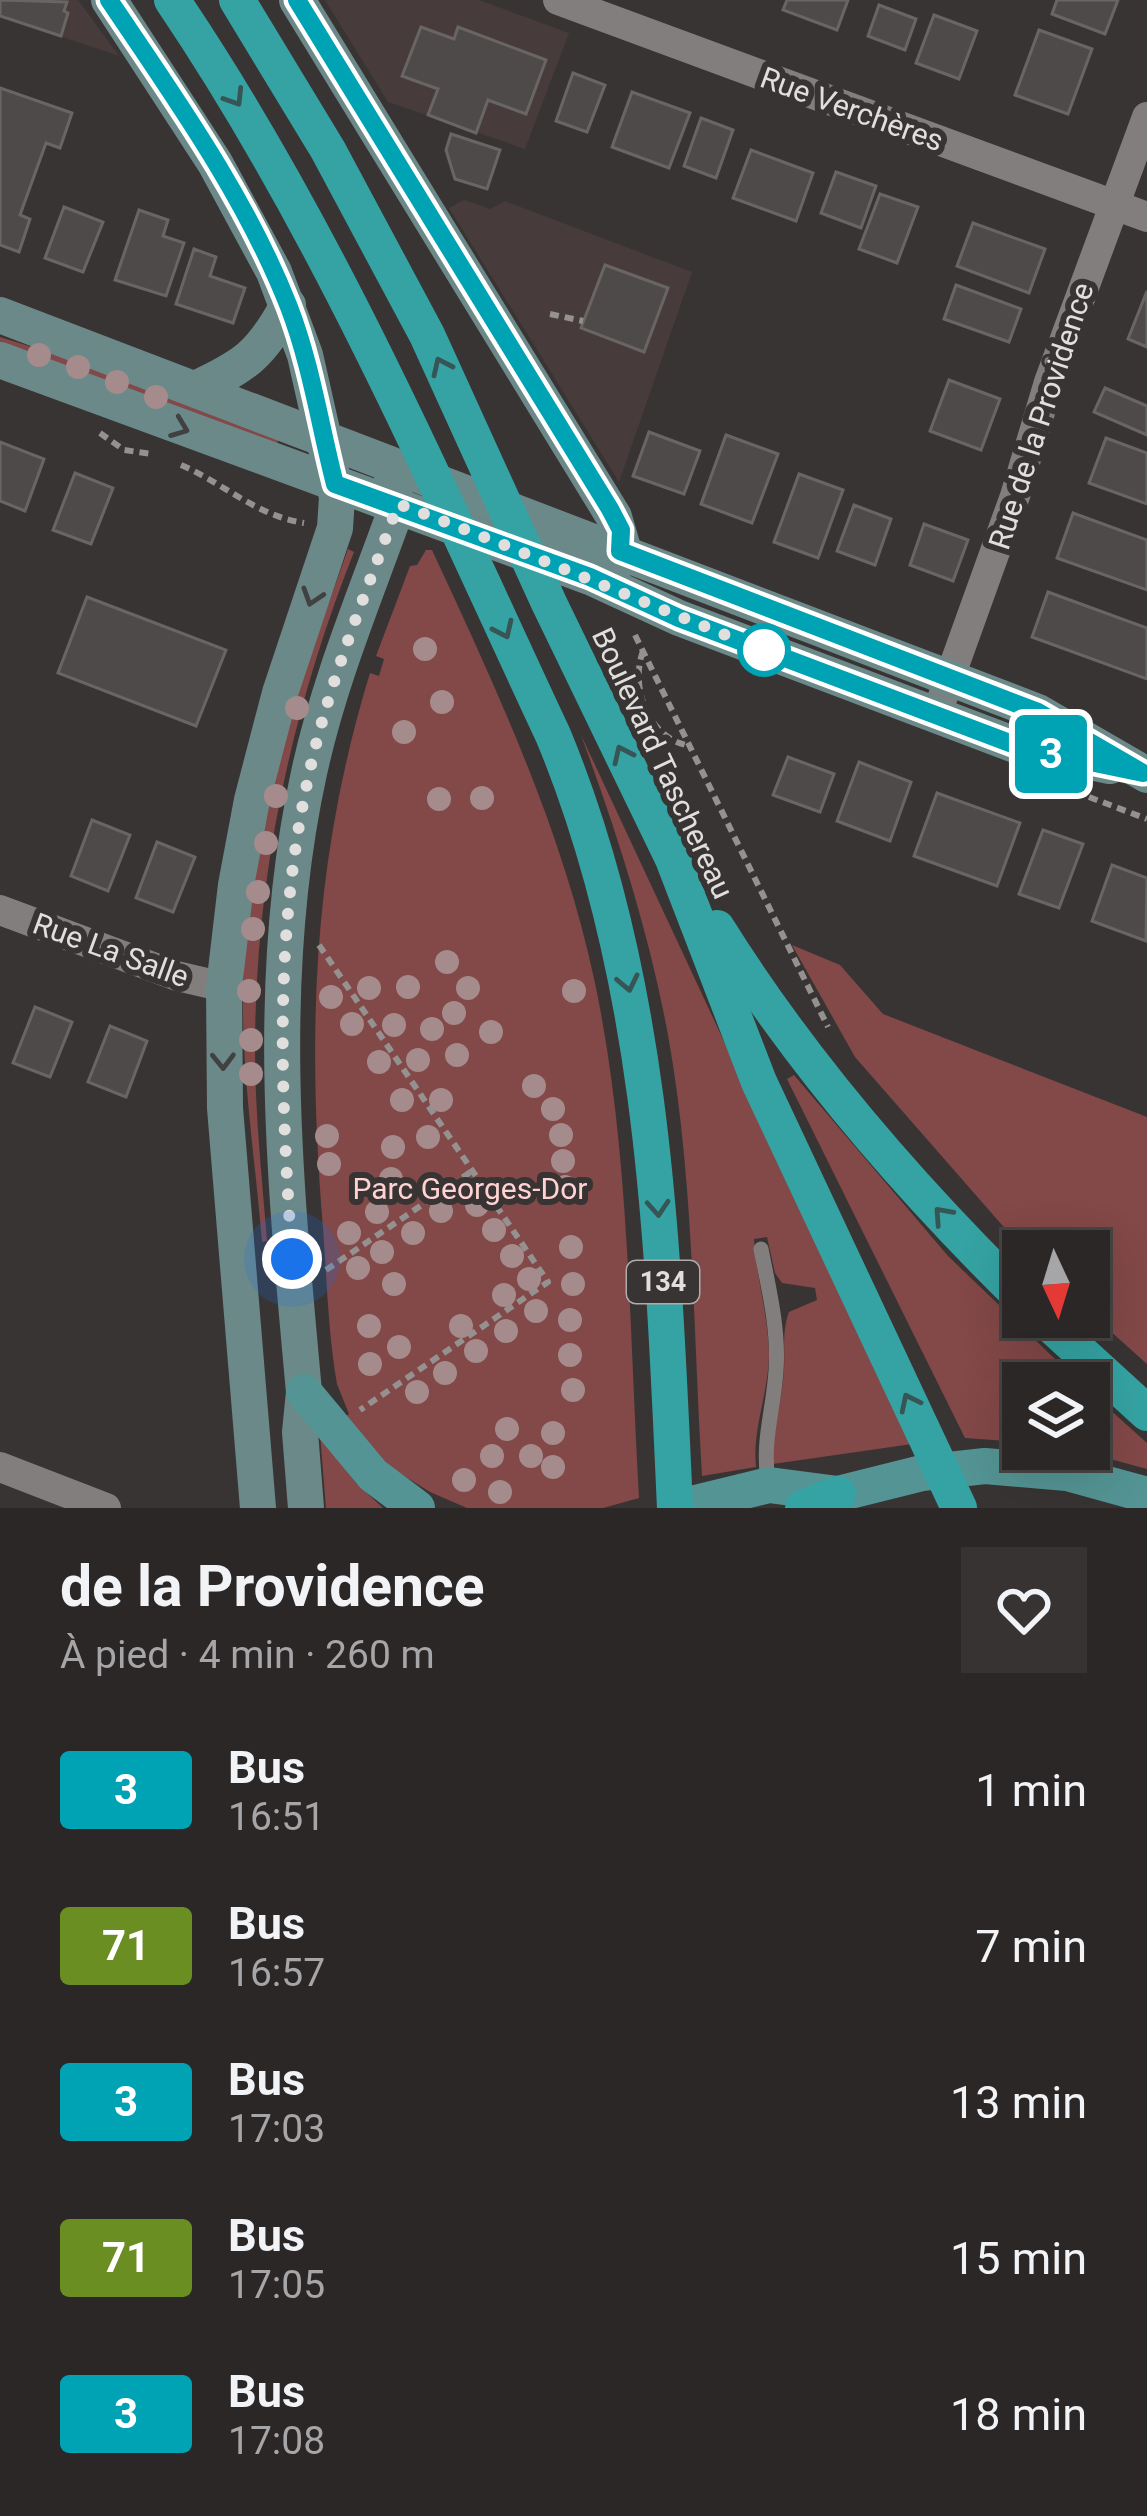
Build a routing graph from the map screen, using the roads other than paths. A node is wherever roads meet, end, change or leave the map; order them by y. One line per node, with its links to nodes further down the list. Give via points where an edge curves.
1 (109, 0): 9 (street, via 215,163)
2 (172, 0): 33 (highway, 134, one-way to 33, via 363,329 567,768 620,943 644,1067)
3 (237, 0): 21 (highway, Boulevard Taschereau, one-way to 3, via 374,233)
4 (297, 0): 17 (street, via 610,509 621,530)
5 (558, 0): 7 (street, Rue Verchères)
6 (1147, 117): 7 (street, Rue de la Providence)
7 (1113, 205): 8 (street, Rue Verchères); 18 (street, Rue de la Providence)
8 (1147, 218)
9 (288, 305): 12 (street, via 251,360); 13 (street)
10 (0, 315): 12 (street)
11 (0, 360): 15 (street, one-way to 15)
12 (195, 389): 13 (street)
13 (323, 437): 14 (street); 15 (street)
14 (381, 460): 16 (street); 17 (street)
15 (335, 484): 16 (street); 23 (street, one-way to 23, via 335,528 252,800)
16 (398, 504): 17 (street); 27 (street, via 331,689 286,913 281,1092)
17 (614, 568): 18 (street); 19 (street, via 679,618)
18 (950, 678): 19 (street, Rue de la Providence); 20 (street, via 1038,712)
19 (936, 715): 20 (street, via 1023,748)
20 (1145, 774)
21 (674, 860): 25 (highway, one-way to 21, via 827,1082); 39 (highway, Boulevard Taschereau, one-way to 21, via 759,1082)
22 (0, 910): 23 (street, Rue La Salle)
23 (224, 986): 35 (street, one-way to 35, via 225,1108)
24 (761, 1249): 30 (lane, via 777,1346 764,1446)
25 (1002, 1277)
26 (1065, 1338): 28 (highway)
27 (304, 1391): 36 (street); 37 (main road, via 373,1475)
28 (1147, 1413)
29 (0, 1467): 34 (street)
30 (769, 1485): 31 (main road); 33 (main road)
31 (838, 1494): 32 (main road, via 985,1466 1040,1468); 38 (highway)
32 (1147, 1495)
33 (674, 1496)
34 (106, 1508)
35 (258, 1508)
36 (306, 1508)
37 (417, 1508)
38 (803, 1508)
39 (959, 1508)

